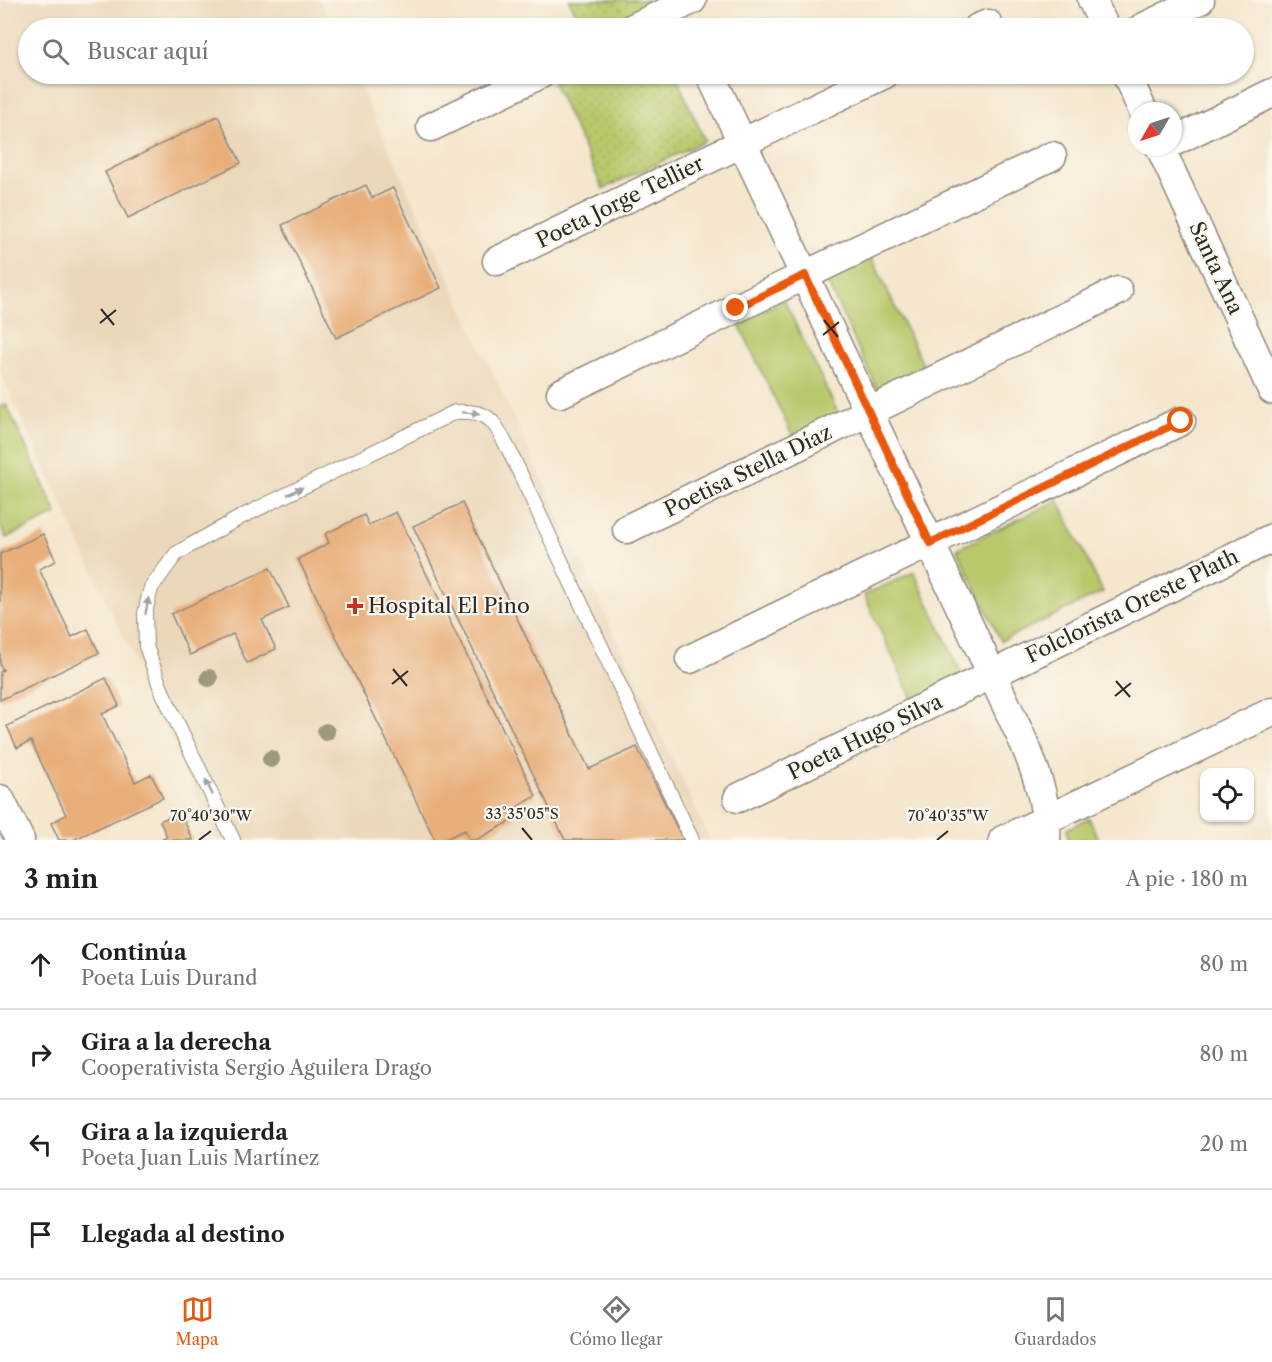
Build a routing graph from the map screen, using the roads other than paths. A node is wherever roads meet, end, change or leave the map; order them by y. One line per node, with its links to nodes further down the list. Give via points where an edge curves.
1 (1092, 0): 5 (street)
2 (1200, 0): 6 (street)
3 (684, 9): 4 (street)
4 (660, 18)
5 (1101, 18)
6 (1163, 18)
7 (520, 84): 13 (street)
8 (715, 84): 15 (street)
9 (864, 84): 15 (street, Poeta Jorge Tellier)
10 (1131, 84): 12 (street)
11 (1272, 93): 14 (street)
12 (1139, 102)
13 (431, 126)
14 (1182, 137)
15 (742, 143): 18 (street, Poeta Jorge Tellier); 19 (street)
16 (1052, 156): 19 (street)
17 (1168, 156): 21 (street, Santa Ana)
18 (497, 261)
19 (805, 275): 22 (street); 23 (street)
20 (1118, 291): 23 (street, Poetisa Stella Díaz)
21 (1272, 390)
22 (561, 393)
23 (869, 413): 25 (street, Poetisa Stella Díaz); 27 (street)
24 (1181, 421): 27 (street)
25 (627, 529)
26 (1272, 538): 29 (street, Folclorista Oreste Plath)
27 (930, 543): 28 (street); 29 (street)
28 (690, 659)
29 (992, 675): 31 (street, Poeta Hugo Silva); 33 (street, via 1040,781)
30 (1272, 712): 33 (street)
31 (738, 798)
32 (1, 802): 34 (street)
33 (1046, 829): 37 (street)
34 (20, 840)
35 (233, 840): 36 (lane, one-way to 36, via 161,688 146,646 145,613 151,588 176,554 241,517 455,412 476,411 485,414 510,452)
36 (692, 840)
37 (1003, 840)

